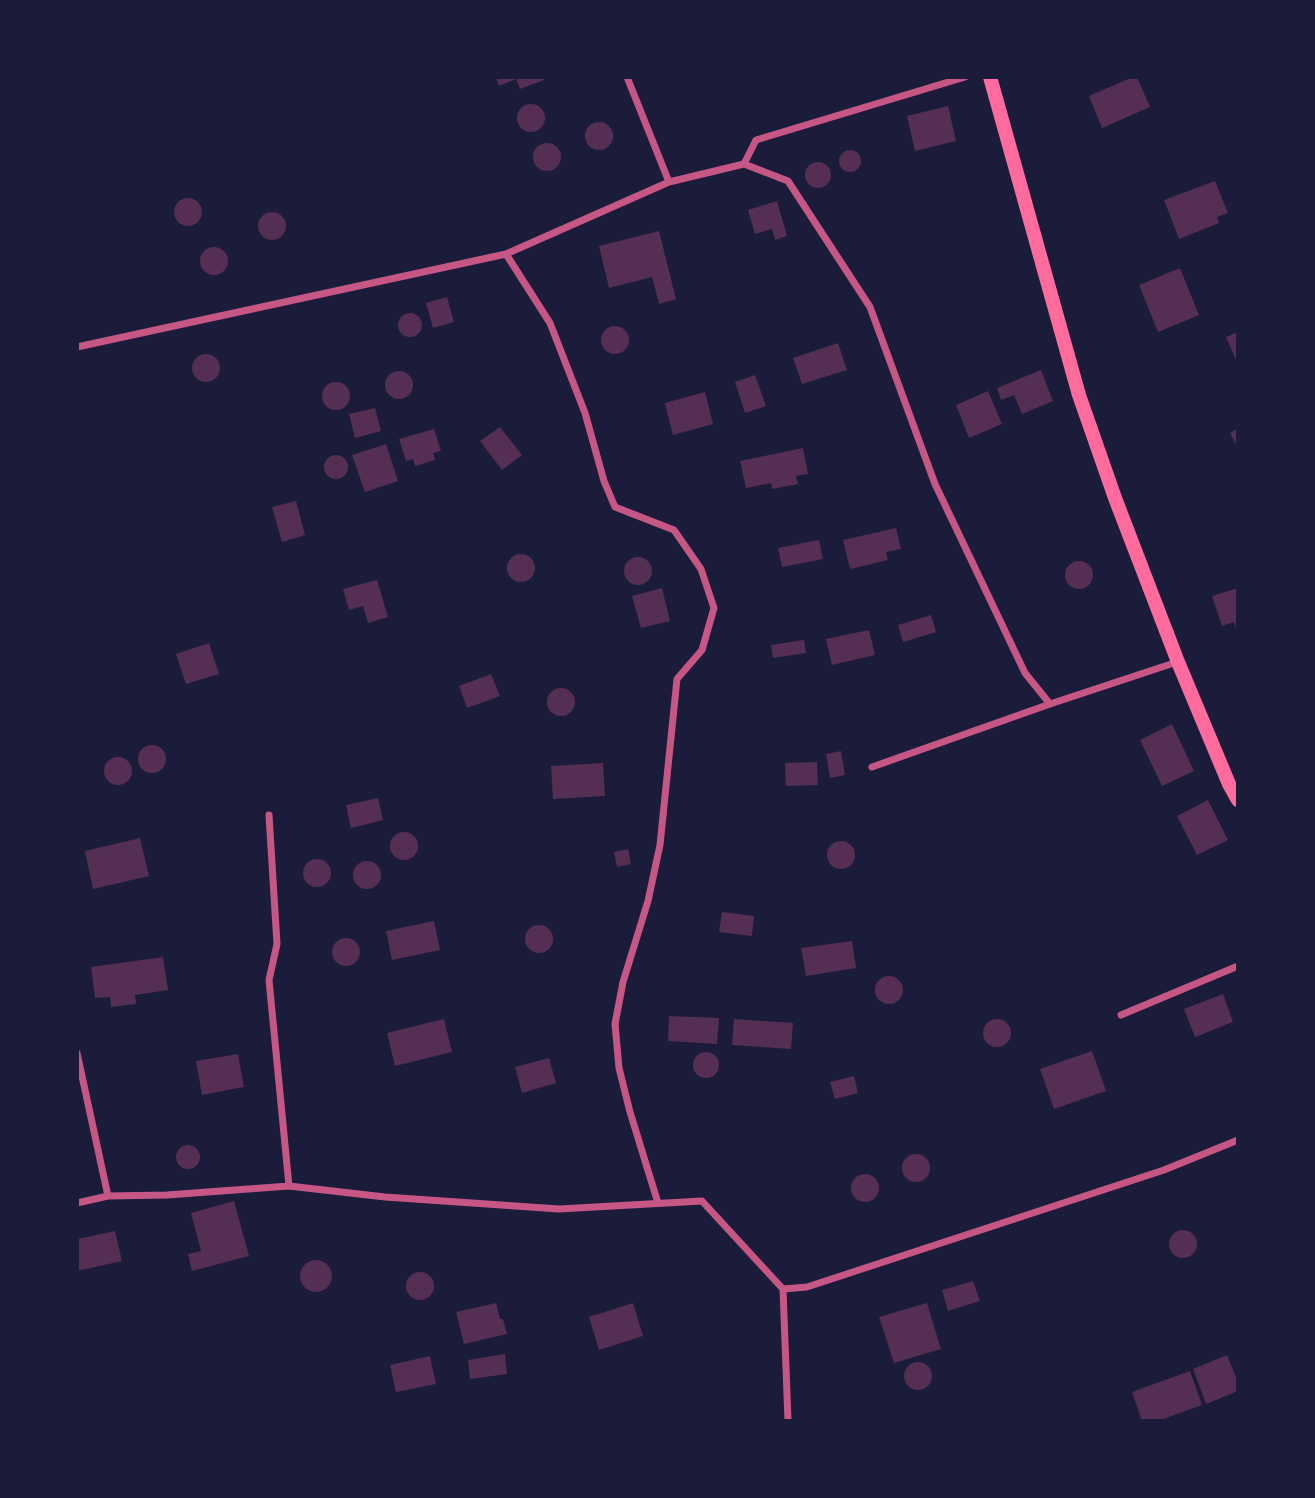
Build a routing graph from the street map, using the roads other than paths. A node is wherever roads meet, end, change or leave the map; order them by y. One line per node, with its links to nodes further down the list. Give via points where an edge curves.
1 (627, 77): 5 (street)
2 (965, 77): 4 (street, via 756,140)
3 (990, 77): 8 (main road, via 1079,395)
4 (744, 164): 5 (street); 9 (street, via 788,181 870,307 935,484 1025,673)
5 (669, 182): 6 (street)
6 (506, 254): 7 (street); 20 (street, via 550,323 615,507 674,530 701,569 714,608 702,650 677,679 660,845 615,1024 619,1068)
7 (77, 346)
8 (1178, 662): 9 (street); 11 (main road)
9 (1049, 704): 10 (street)
10 (872, 766)
11 (1238, 800)
12 (269, 815): 17 (street, via 277,944 268,980)
13 (1238, 966): 14 (street)
14 (1121, 1015)
15 (77, 1053): 18 (street)
16 (1238, 1140): 21 (street, via 1151,1174 807,1287)
17 (289, 1186): 18 (street); 20 (street, via 559,1209)
18 (108, 1196): 19 (street)
19 (77, 1203)
20 (658, 1203): 21 (street, via 702,1201)
21 (783, 1290): 22 (street)
22 (788, 1421)

